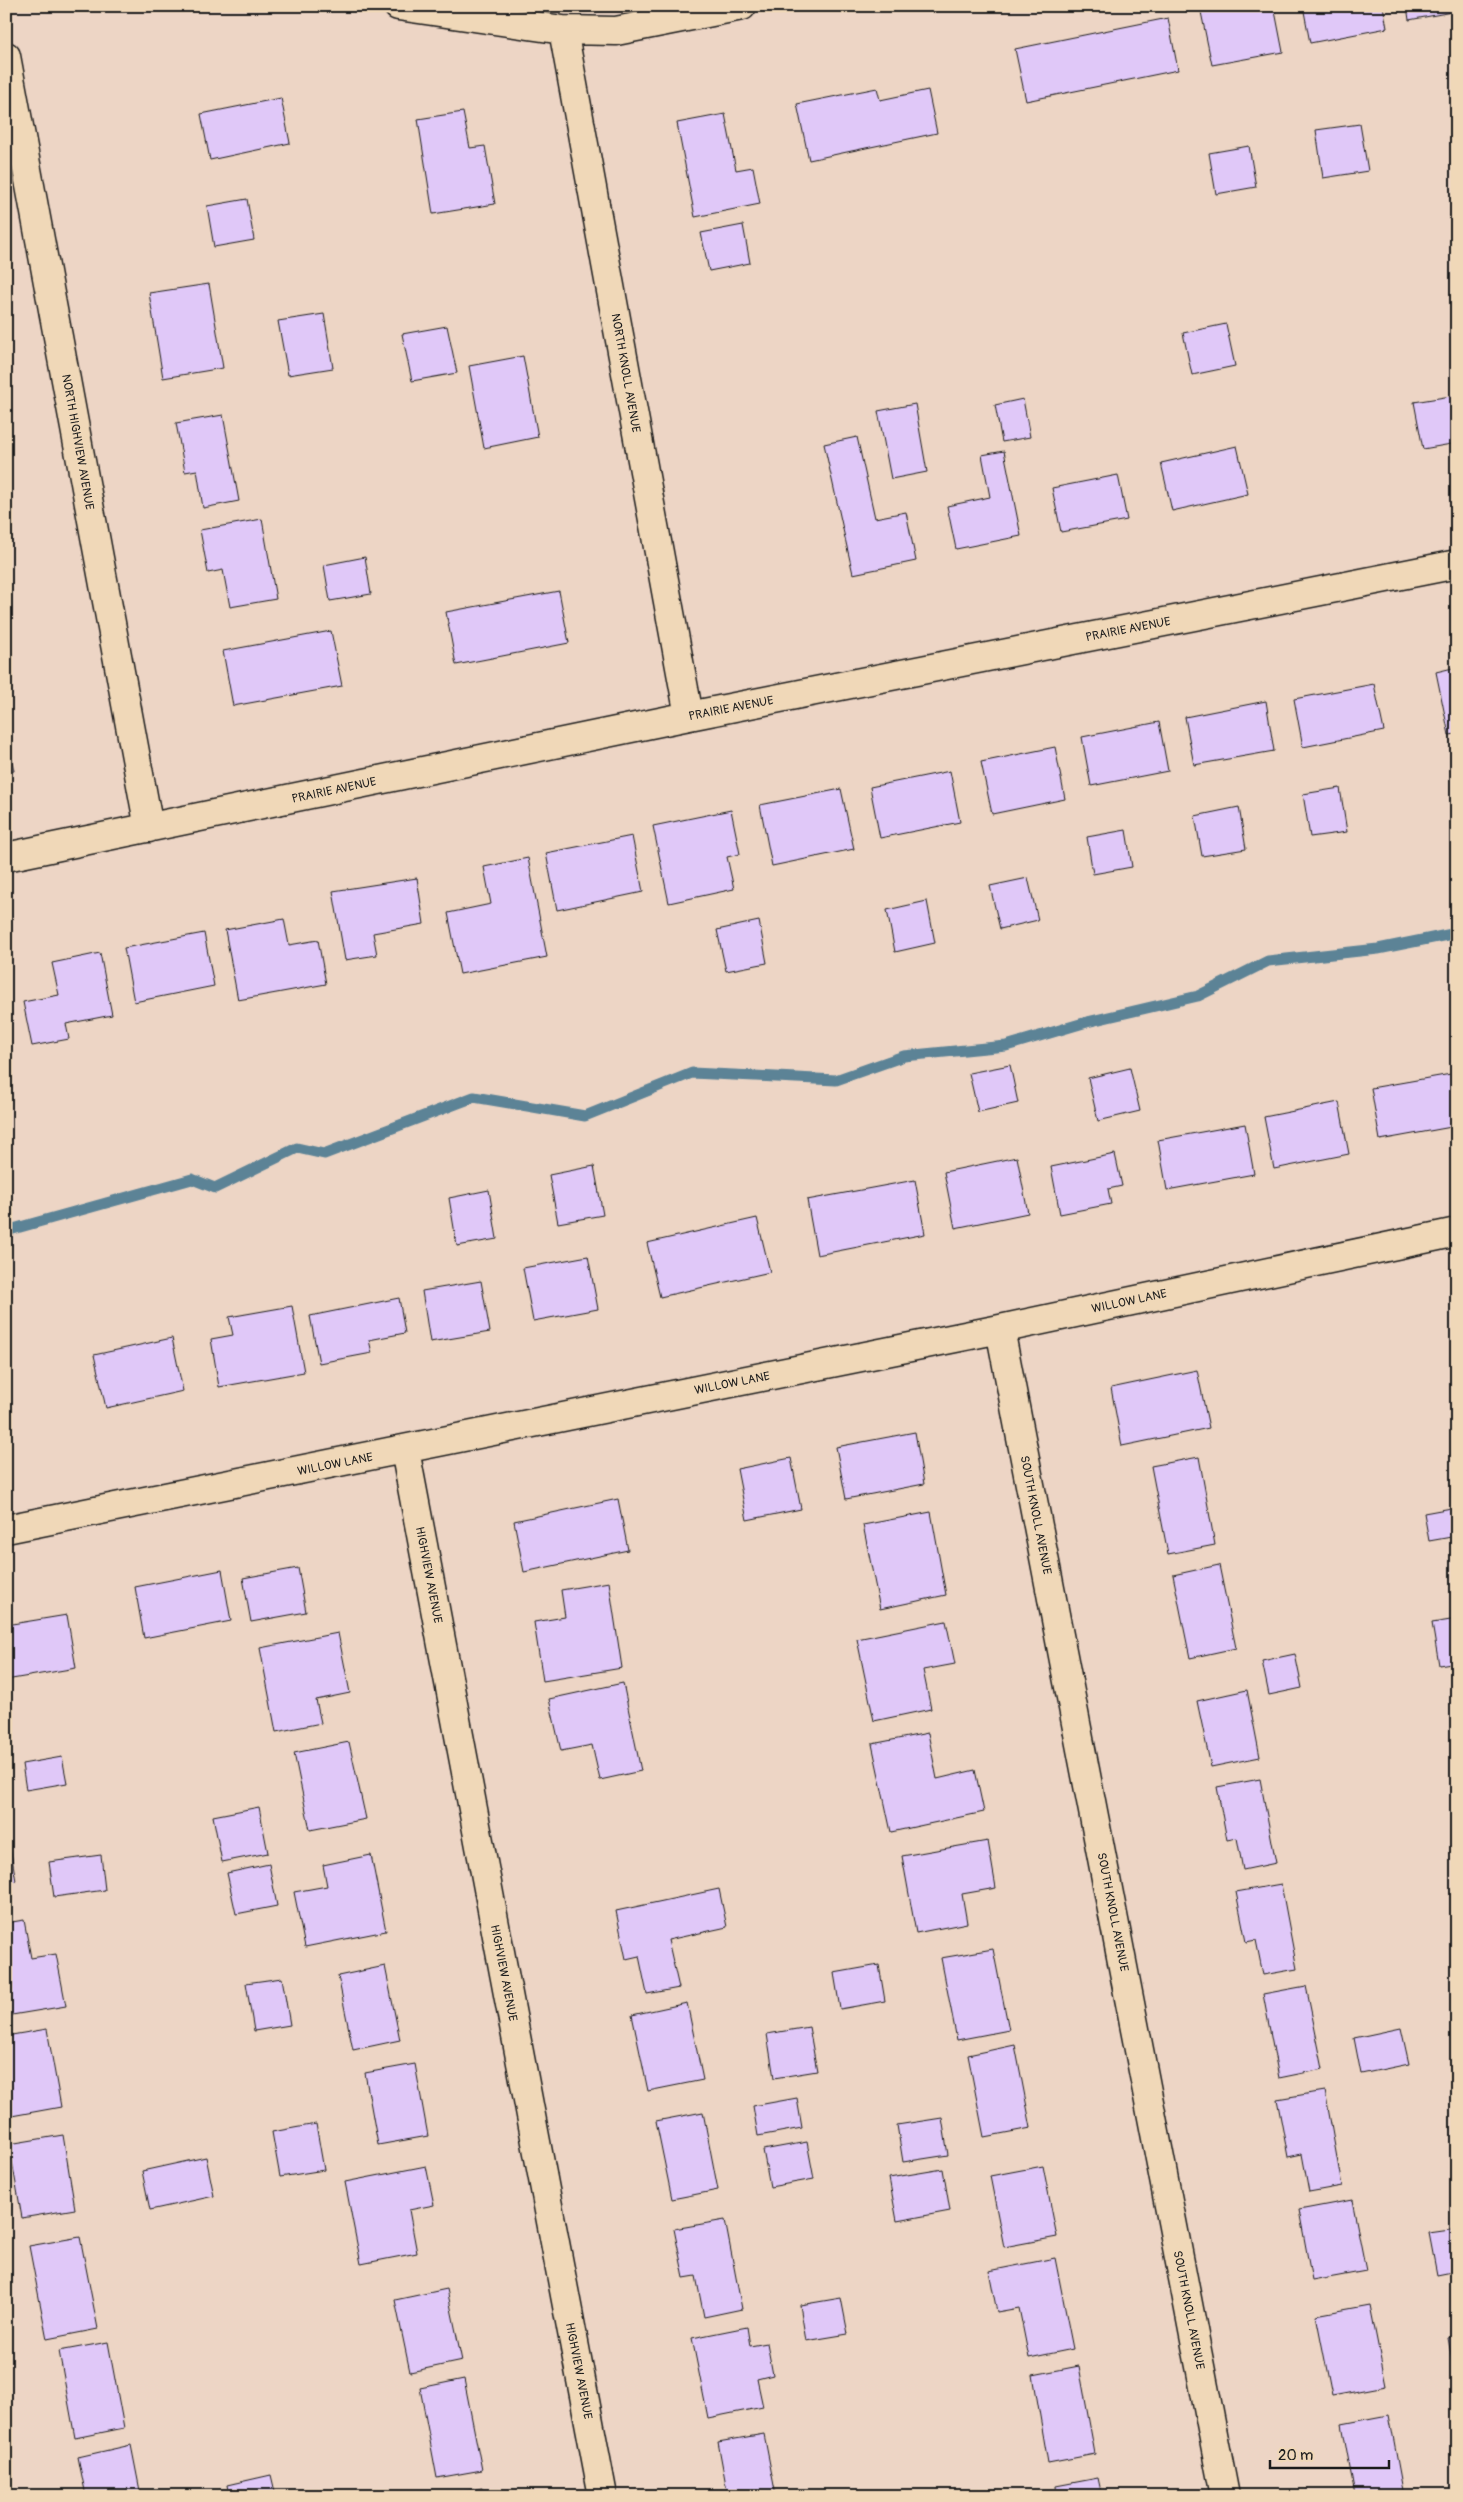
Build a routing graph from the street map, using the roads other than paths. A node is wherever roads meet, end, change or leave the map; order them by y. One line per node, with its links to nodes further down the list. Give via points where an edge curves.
1 (398, 6): 3 (street)
2 (742, 6): 3 (street, via 616,31)
3 (563, 30): 6 (street, NORTH KNOLL AVENUE)
4 (6, 56): 7 (street, NORTH HIGHVIEW AVENUE)
5 (1457, 564): 6 (street, PRAIRIE AVENUE)
6 (689, 716): 7 (street, PRAIRIE AVENUE)
7 (149, 828): 8 (street, PRAIRIE AVENUE)
8 (6, 857)
9 (1457, 1232): 10 (street, WILLOW LANE)
10 (1000, 1329): 11 (street, WILLOW LANE); 14 (street, SOUTH KNOLL AVENUE)
11 (405, 1450): 12 (street, WILLOW LANE); 13 (street, HIGHVIEW AVENUE)
12 (6, 1530)
13 (603, 2496)
14 (1225, 2496)

